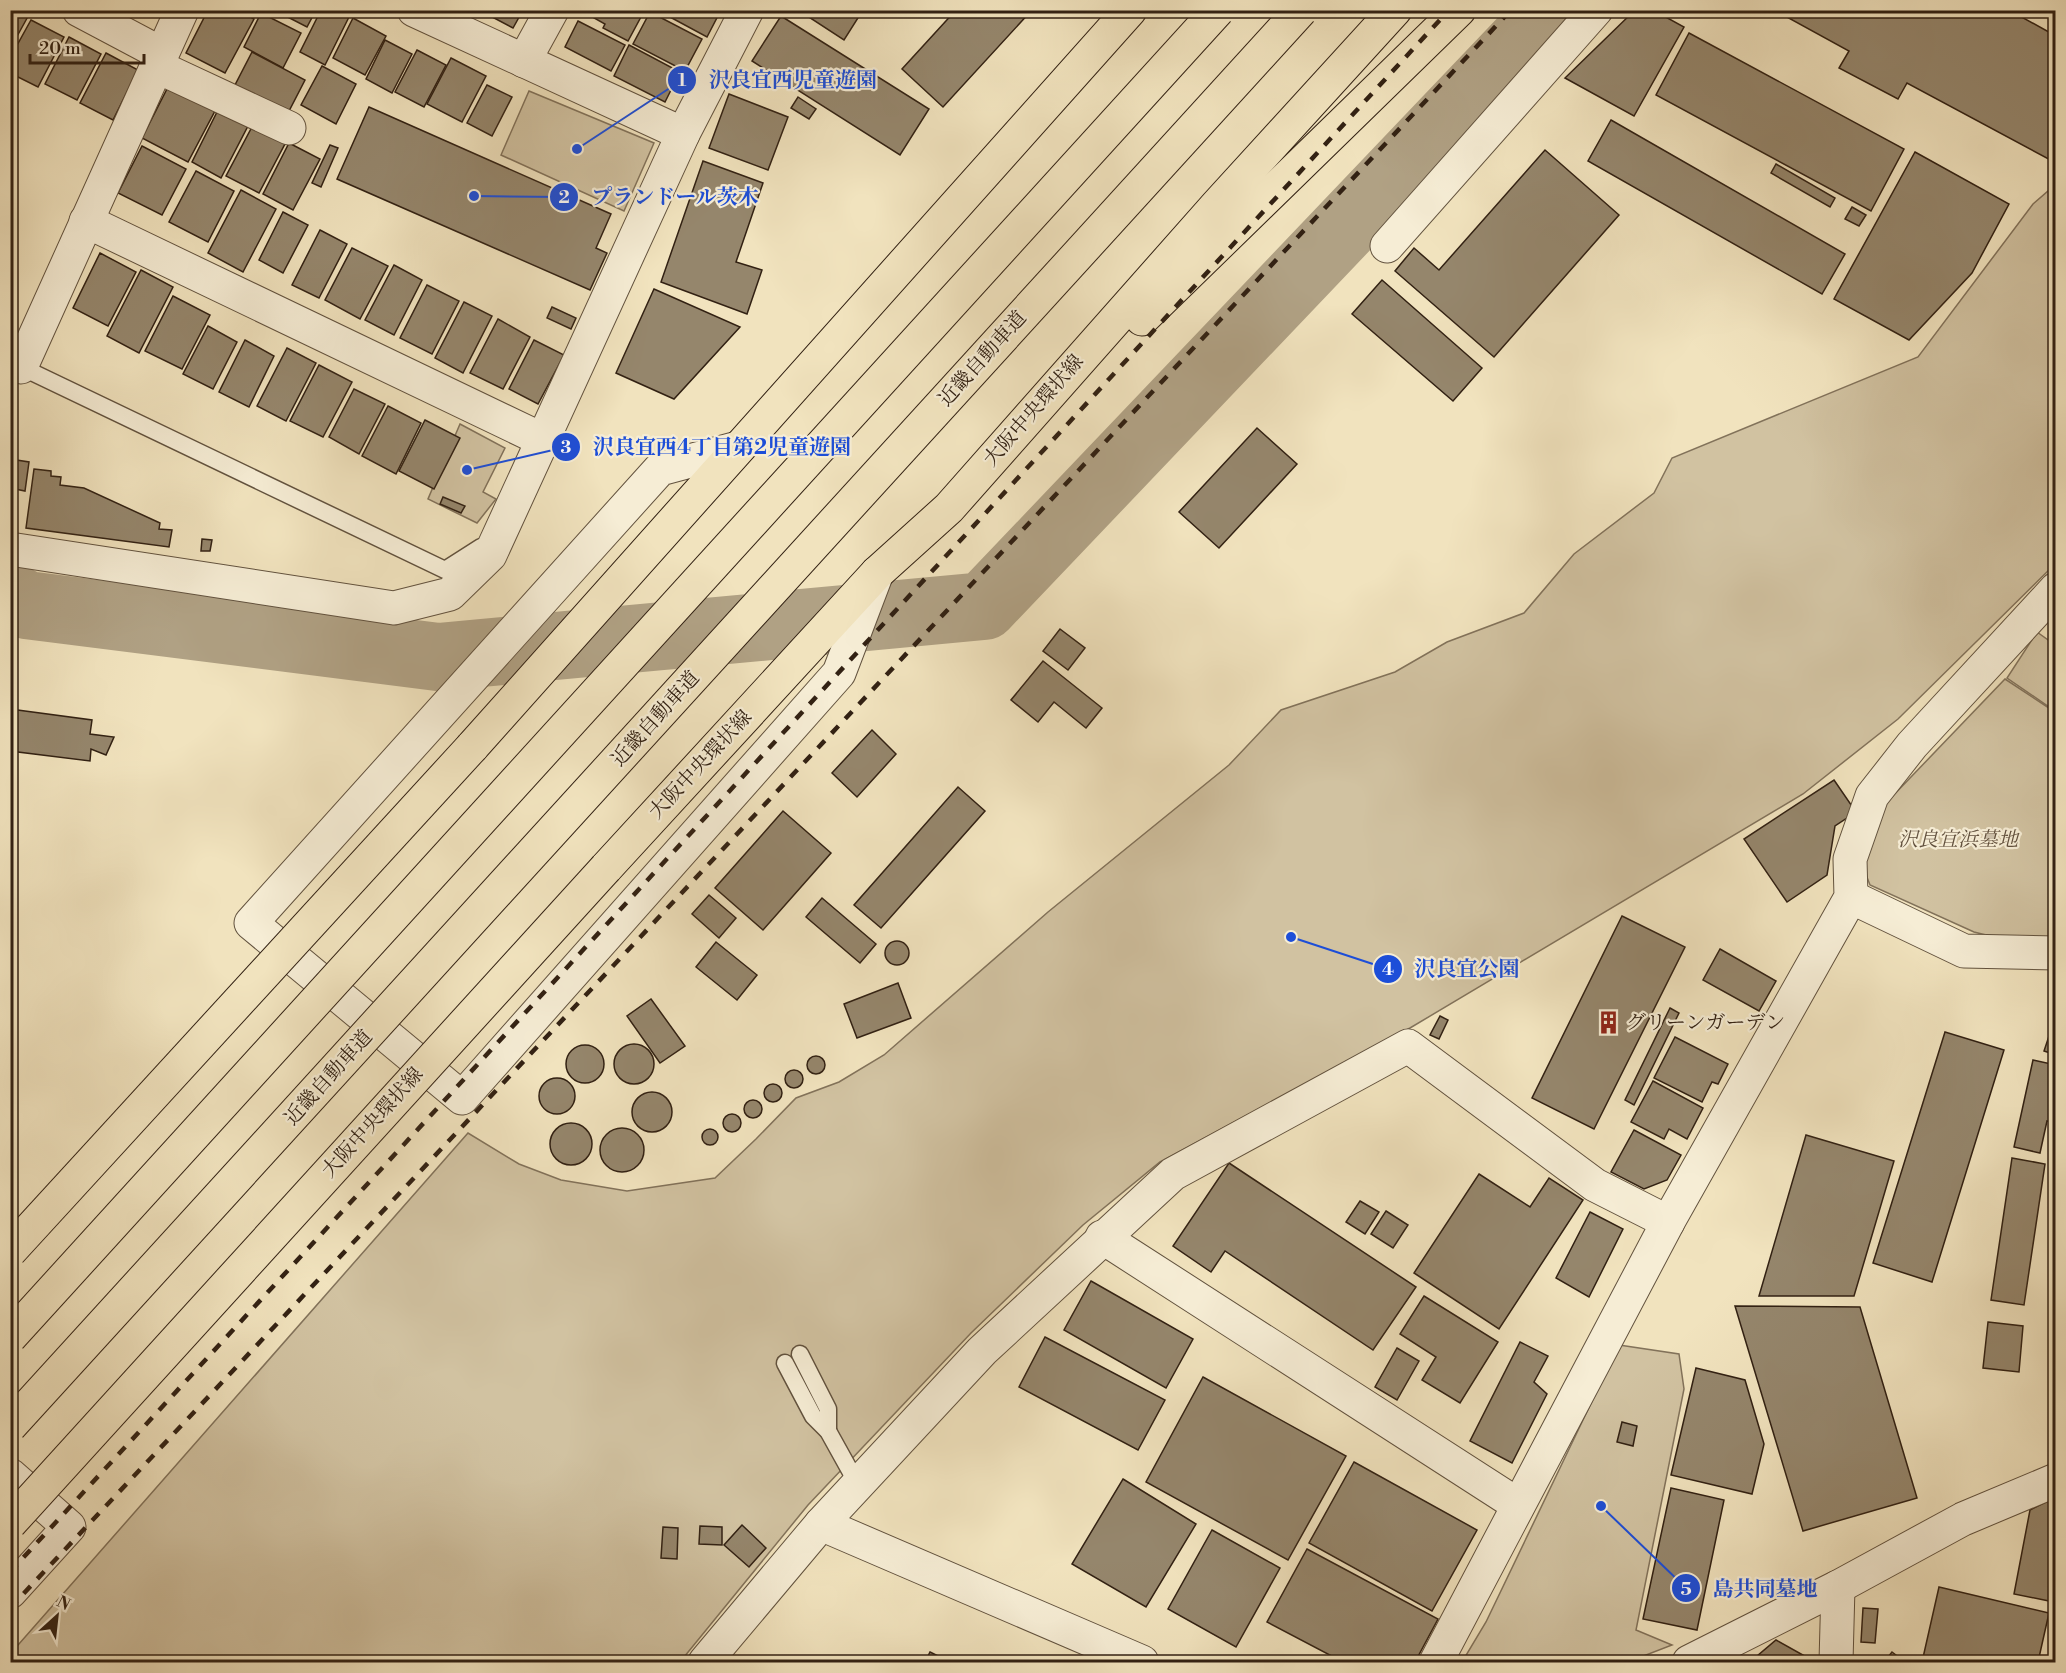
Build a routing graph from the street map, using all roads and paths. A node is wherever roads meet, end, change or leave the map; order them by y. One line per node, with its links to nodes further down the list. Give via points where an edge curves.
1 (79, 10): 12 (street)
2 (182, 10): 12 (street)
3 (414, 10): 13 (street)
4 (552, 10): 13 (street)
5 (747, 10): 15 (street)
6 (1130, 10): 20 (main road)
7 (1218, 10): 31 (main road, bridge)
8 (1301, 10): 34 (main road, 近畿自動車道, bridge)
9 (1395, 10): 21 (main road, 大阪中央環状線)
10 (1459, 10): 21 (main road)
11 (1596, 10): 17 (street)
12 (159, 60): 14 (street); 16 (street)
13 (524, 61): 15 (street)
14 (289, 128)
15 (683, 134): 19 (street)
16 (86, 221): 18 (street); 19 (street)
17 (1388, 246)
18 (16, 365): 22 (lane, via 445,570)
19 (543, 440): 22 (street)
20 (738, 448): 24 (street, via 660,469 251,923 462,1098 839,673); 30 (main road, bridge, via 472,747)
21 (949, 508): 24 (main road, 大阪中央環状線)
22 (500, 535): 23 (street, via 490,555 450,594 394,608)
23 (10, 549)
24 (877, 573): 40 (main road, 大阪中央環状線, bridge)
25 (2055, 589): 26 (street, via 1912,745 1872,796 1850,859)
26 (1851, 897): 27 (street, via 1964,951); 28 (street)
27 (2055, 954)
28 (1668, 1222): 29 (street, via 1595,1185 1408,1046 1173,1174); 39 (street)
29 (1102, 1237): 38 (street, via 982,1351); 39 (street)
30 (10, 1251)
31 (10, 1337)
32 (800, 1354): 35 (lane, via 828,1409)
33 (785, 1363): 35 (lane, via 813,1416)
34 (10, 1426)
35 (828, 1431): 38 (lane)
36 (10, 1475): 43 (street, via 69,1527)
37 (2055, 1479): 42 (street, via 1963,1519)
38 (858, 1485): 41 (street)
39 (1518, 1505): 46 (street)
40 (10, 1523)
41 (821, 1524): 44 (street); 45 (street)
42 (1838, 1587): 47 (street); 48 (street)
43 (10, 1592)
44 (705, 1662)
45 (1142, 1662)
46 (1436, 1662)
47 (1689, 1662)
48 (1836, 1662)

